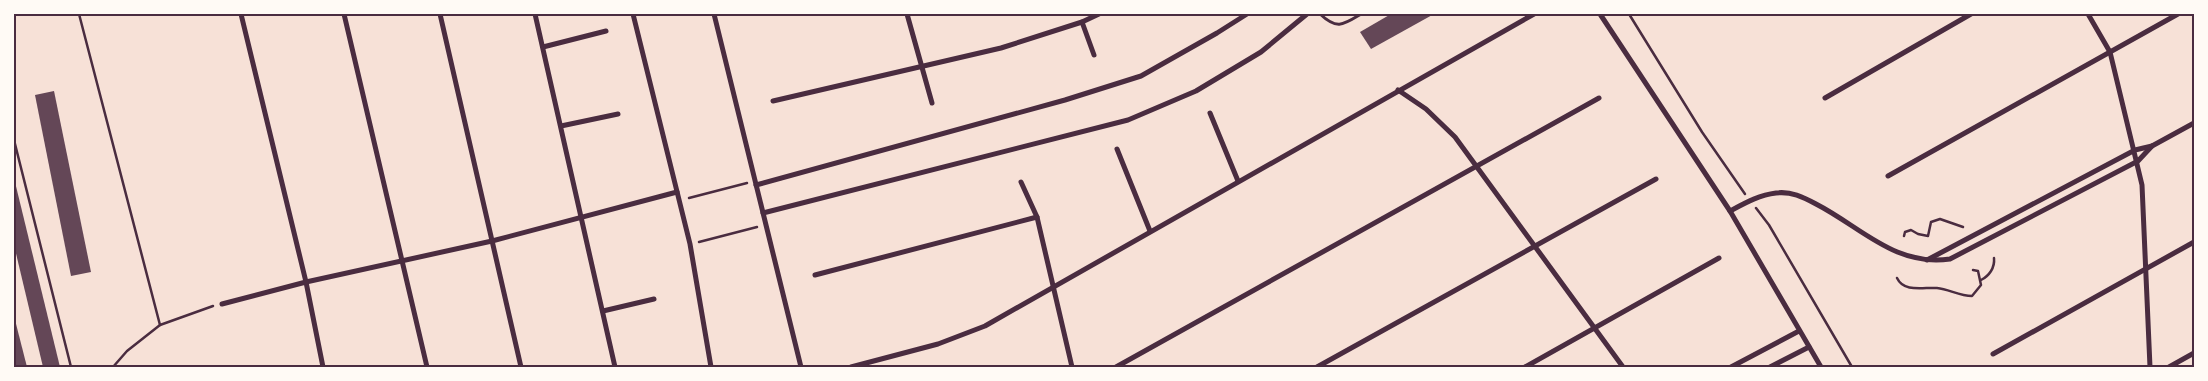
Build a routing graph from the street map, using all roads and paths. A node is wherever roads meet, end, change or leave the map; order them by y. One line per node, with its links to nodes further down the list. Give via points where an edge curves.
1 (79, 14): 75 (path)
2 (240, 14): 70 (street)
3 (344, 14): 64 (street)
4 (440, 14): 57 (street)
5 (535, 14): 22 (street)
6 (633, 14): 46 (street)
7 (714, 14): 45 (street)
8 (907, 14): 25 (street)
9 (1099, 14): 20 (street)
10 (1247, 14): 45 (street, via 1141,76 1066,100)
11 (1307, 14): 50 (street, via 1261,52 1196,91 1128,120)
12 (1320, 14): 13 (lane, via 1338,25)
13 (1362, 14)
14 (1534, 14): 26 (street)
15 (1600, 14): 49 (street)
16 (1629, 14): 48 (path, via 1707,140)
17 (1971, 14): 28 (street)
18 (2088, 14): 23 (street)
19 (2178, 14): 23 (street)
20 (1082, 22): 24 (street); 25 (street, via 1001,48)
21 (606, 31): 22 (street)
22 (543, 47): 34 (street)
23 (2110, 52): 38 (street); 41 (street)
24 (1094, 55)
25 (921, 66): 29 (street); 30 (street)
26 (1398, 90): 40 (street, via 1443,124); 43 (street)
27 (1599, 98): 40 (street)
28 (1825, 98)
29 (773, 101)
30 (932, 103)
31 (1210, 112): 43 (street)
32 (618, 114): 34 (street)
33 (2194, 123): 36 (street)
34 (561, 126): 52 (street)
35 (14, 140): 81 (path)
36 (2152, 146): 38 (street); 39 (street)
37 (1117, 149): 55 (street)
38 (2135, 150): 39 (street); 63 (street)
39 (2138, 161): 63 (street, via 1961,255); 65 (street, via 2144,201)
40 (1477, 166): 60 (street); 91 (street)
41 (1888, 176)
42 (1656, 179): 60 (street)
43 (1238, 181): 55 (street)
44 (1021, 182): 51 (street)
45 (756, 183): 47 (path); 50 (street)
46 (677, 192): 47 (street); 52 (street)
47 (679, 200): 59 (street)
48 (1750, 200): 49 (street); 63 (street, via 1777,192 1798,195 1837,215 1893,252); 98 (path)
49 (1730, 211): 77 (street)
50 (763, 213): 53 (street)
51 (1037, 217): 67 (street); 71 (street)
52 (583, 218): 57 (street); 74 (street)
53 (766, 225): 59 (path); 88 (street)
54 (1963, 227): 56 (path, via 1940,219 1931,222 1928,236 1912,230 1905,232)
55 (1150, 231): 71 (street)
56 (1904, 236)
57 (492, 241): 64 (street); 85 (street)
58 (2194, 242): 65 (street)
59 (690, 244): 87 (street)
60 (1535, 246): 76 (street); 92 (street)
61 (1719, 258): 76 (street)
62 (1994, 258): 69 (path, via 1988,276)
63 (1926, 261)
64 (402, 262): 70 (street); 84 (street)
65 (2147, 268): 80 (street); 99 (street)
66 (1973, 270): 69 (path, via 1978,271)
67 (815, 275)
68 (1896, 278): 69 (path, via 1909,287 1936,288 1964,296 1972,296 1982,285)
69 (1981, 280)
70 (306, 282): 73 (street); 83 (street)
71 (1051, 287): 89 (street, via 1009,314 959,338); 90 (street)
72 (654, 299): 74 (street)
73 (222, 304): 75 (path)
74 (603, 312): 86 (street)
75 (160, 325): 82 (path, via 127,351)
76 (1594, 328): 93 (street); 94 (street)
77 (1799, 331): 78 (street); 95 (street)
78 (1809, 347): 96 (street); 97 (street)
79 (2194, 353): 100 (street)
80 (1993, 354)
81 (71, 367)
82 (113, 367)
83 (323, 367)
84 (427, 367)
85 (521, 367)
86 (615, 367)
87 (711, 367)
88 (801, 367)
89 (851, 367)
90 (1072, 367)
91 (1116, 367)
92 (1317, 367)
93 (1525, 367)
94 (1622, 367)
95 (1731, 367)
96 (1770, 367)
97 (1821, 367)
98 (1852, 367)
99 (2150, 367)
100 (2169, 367)

